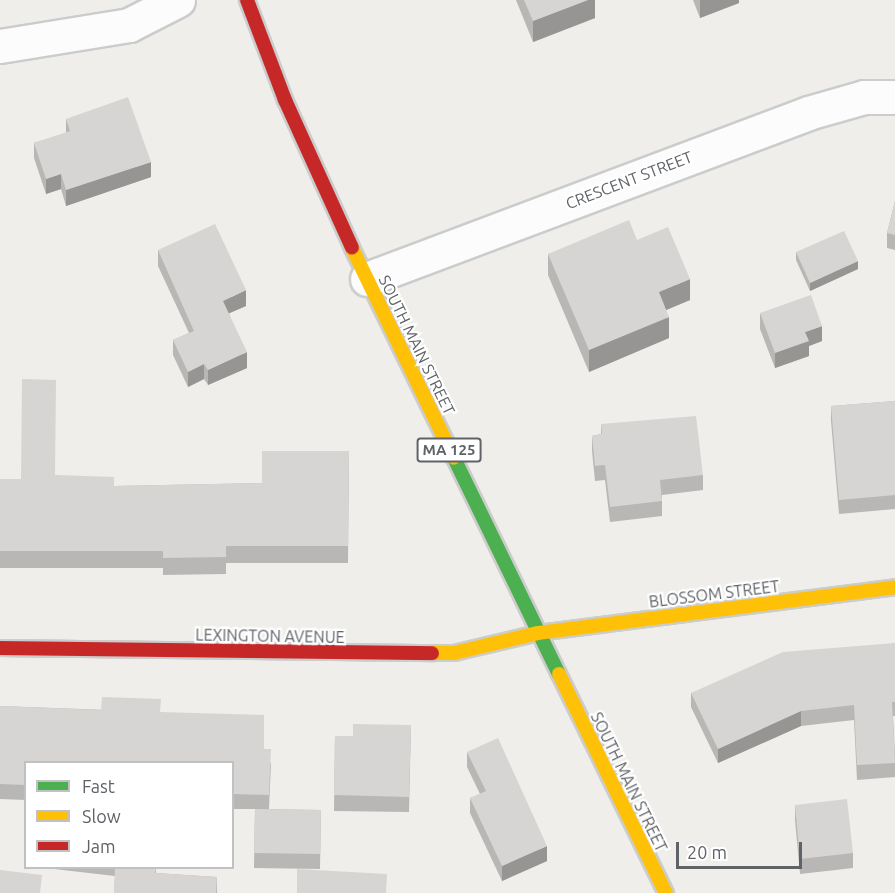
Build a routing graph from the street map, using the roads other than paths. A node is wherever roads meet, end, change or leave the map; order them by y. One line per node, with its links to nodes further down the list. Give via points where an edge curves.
1 (178, 0): 3 (street, via 129,25)
2 (247, 0): 5 (main road, SOUTH MAIN STREET / MA 125, via 285,100)
3 (0, 46)
4 (895, 97): 5 (street, CRESCENT STREET, via 864,97 808,112)
5 (367, 279): 7 (main road, SOUTH MAIN STREET / MA 125)
6 (895, 587): 7 (main road, BLOSSOM STREET)
7 (537, 633): 8 (main road, LEXINGTON AVENUE, via 454,653); 9 (main road, SOUTH MAIN STREET / MA 125)
8 (0, 648)
9 (666, 893)

